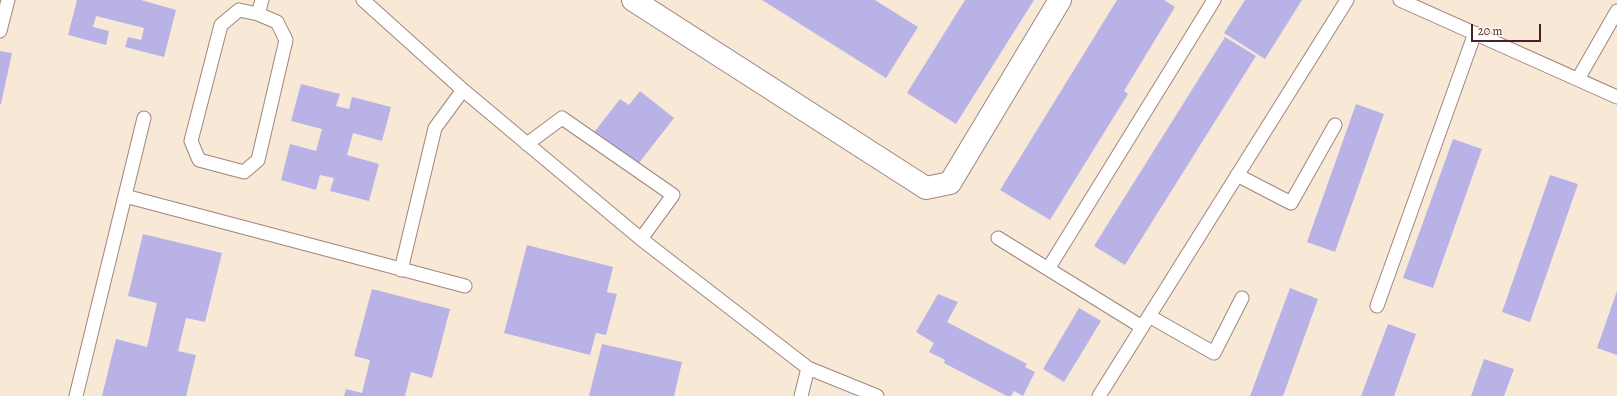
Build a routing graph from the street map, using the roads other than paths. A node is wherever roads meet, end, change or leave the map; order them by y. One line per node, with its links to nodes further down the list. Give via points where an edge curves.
1 (8, 0): 11 (lane)
2 (262, 0): 10 (lane)
3 (363, 0): 14 (lane)
4 (633, 0): 5 (street, via 926,188 950,183)
5 (1060, 0)
6 (1214, 0): 23 (lane)
7 (1347, 0): 19 (lane)
8 (1400, 0): 12 (lane)
9 (1617, 11): 13 (lane)
10 (258, 14): 10 (lane, via 277,22 286,40 258,160 244,172 199,160 191,141 221,25 240,10)
11 (0, 31)
12 (1475, 33): 13 (lane); 27 (lane)
13 (1578, 79): 15 (lane)
14 (463, 90): 18 (lane); 24 (lane, via 435,128)
15 (1617, 97)
16 (144, 118): 20 (lane)
17 (1335, 125): 19 (lane, via 1291,203)
18 (527, 144): 22 (lane); 22 (lane, via 562,118 673,195)
19 (1237, 175): 28 (lane)
20 (125, 196): 24 (lane); 31 (lane)
21 (998, 238): 23 (lane)
22 (641, 239): 30 (lane)
23 (1048, 269): 29 (lane)
24 (400, 270): 25 (lane)
25 (465, 286)
26 (1242, 298): 28 (lane, via 1214,352)
27 (1377, 306)
28 (1149, 316): 29 (lane)
29 (1142, 327): 34 (lane)
30 (808, 368): 32 (lane); 33 (lane)
31 (76, 396)
32 (801, 396)
33 (877, 396)
34 (1099, 396)

